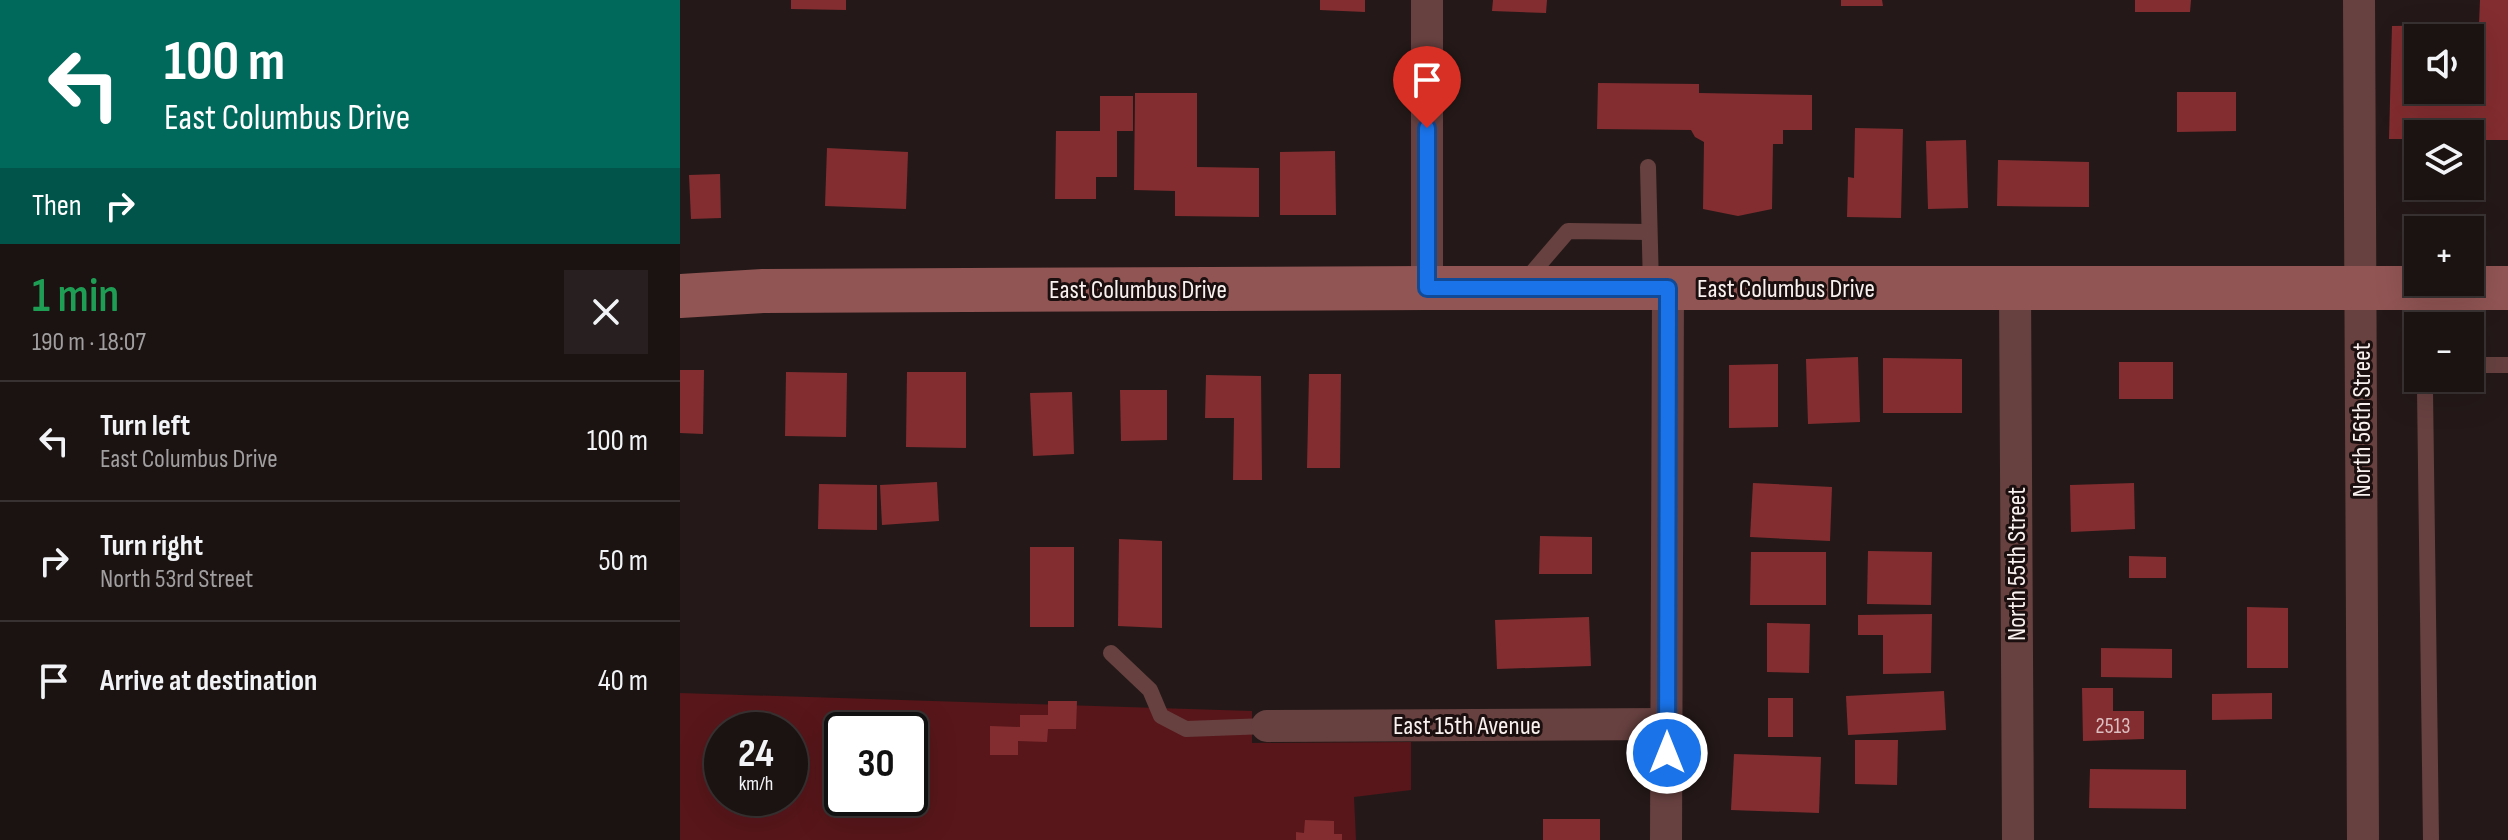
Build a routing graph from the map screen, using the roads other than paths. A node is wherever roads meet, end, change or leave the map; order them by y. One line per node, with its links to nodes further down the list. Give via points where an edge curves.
1 (1427, 0): 5 (street)
2 (2359, 0): 9 (street, North 56th Street)
3 (1648, 167): 4 (lane)
4 (1649, 232): 6 (lane, via 1568,231); 7 (lane)
5 (1427, 288): 6 (main road, East Columbus Drive); 11 (main road, East Columbus Drive)
6 (1518, 288): 7 (main road, East Columbus Drive)
7 (1660, 288): 8 (main road, East Columbus Drive); 17 (street)
8 (2015, 288): 9 (main road, East Columbus Drive); 20 (street, North 55th Street)
9 (2361, 288): 12 (main road, East Columbus Drive); 21 (street, North 56th Street)
10 (2508, 288): 12 (main road, East Columbus Drive)
11 (680, 296)
12 (2448, 307)
13 (2484, 365): 14 (lane)
14 (2508, 365)
15 (2425, 392): 22 (lane)
16 (1111, 653): 18 (lane, via 1150,690 1161,716 1186,729)
17 (1667, 724): 18 (street, East 15th Avenue); 19 (street)
18 (1267, 726)
19 (1666, 840)
20 (2018, 840)
21 (2363, 840)
22 (2431, 840)

